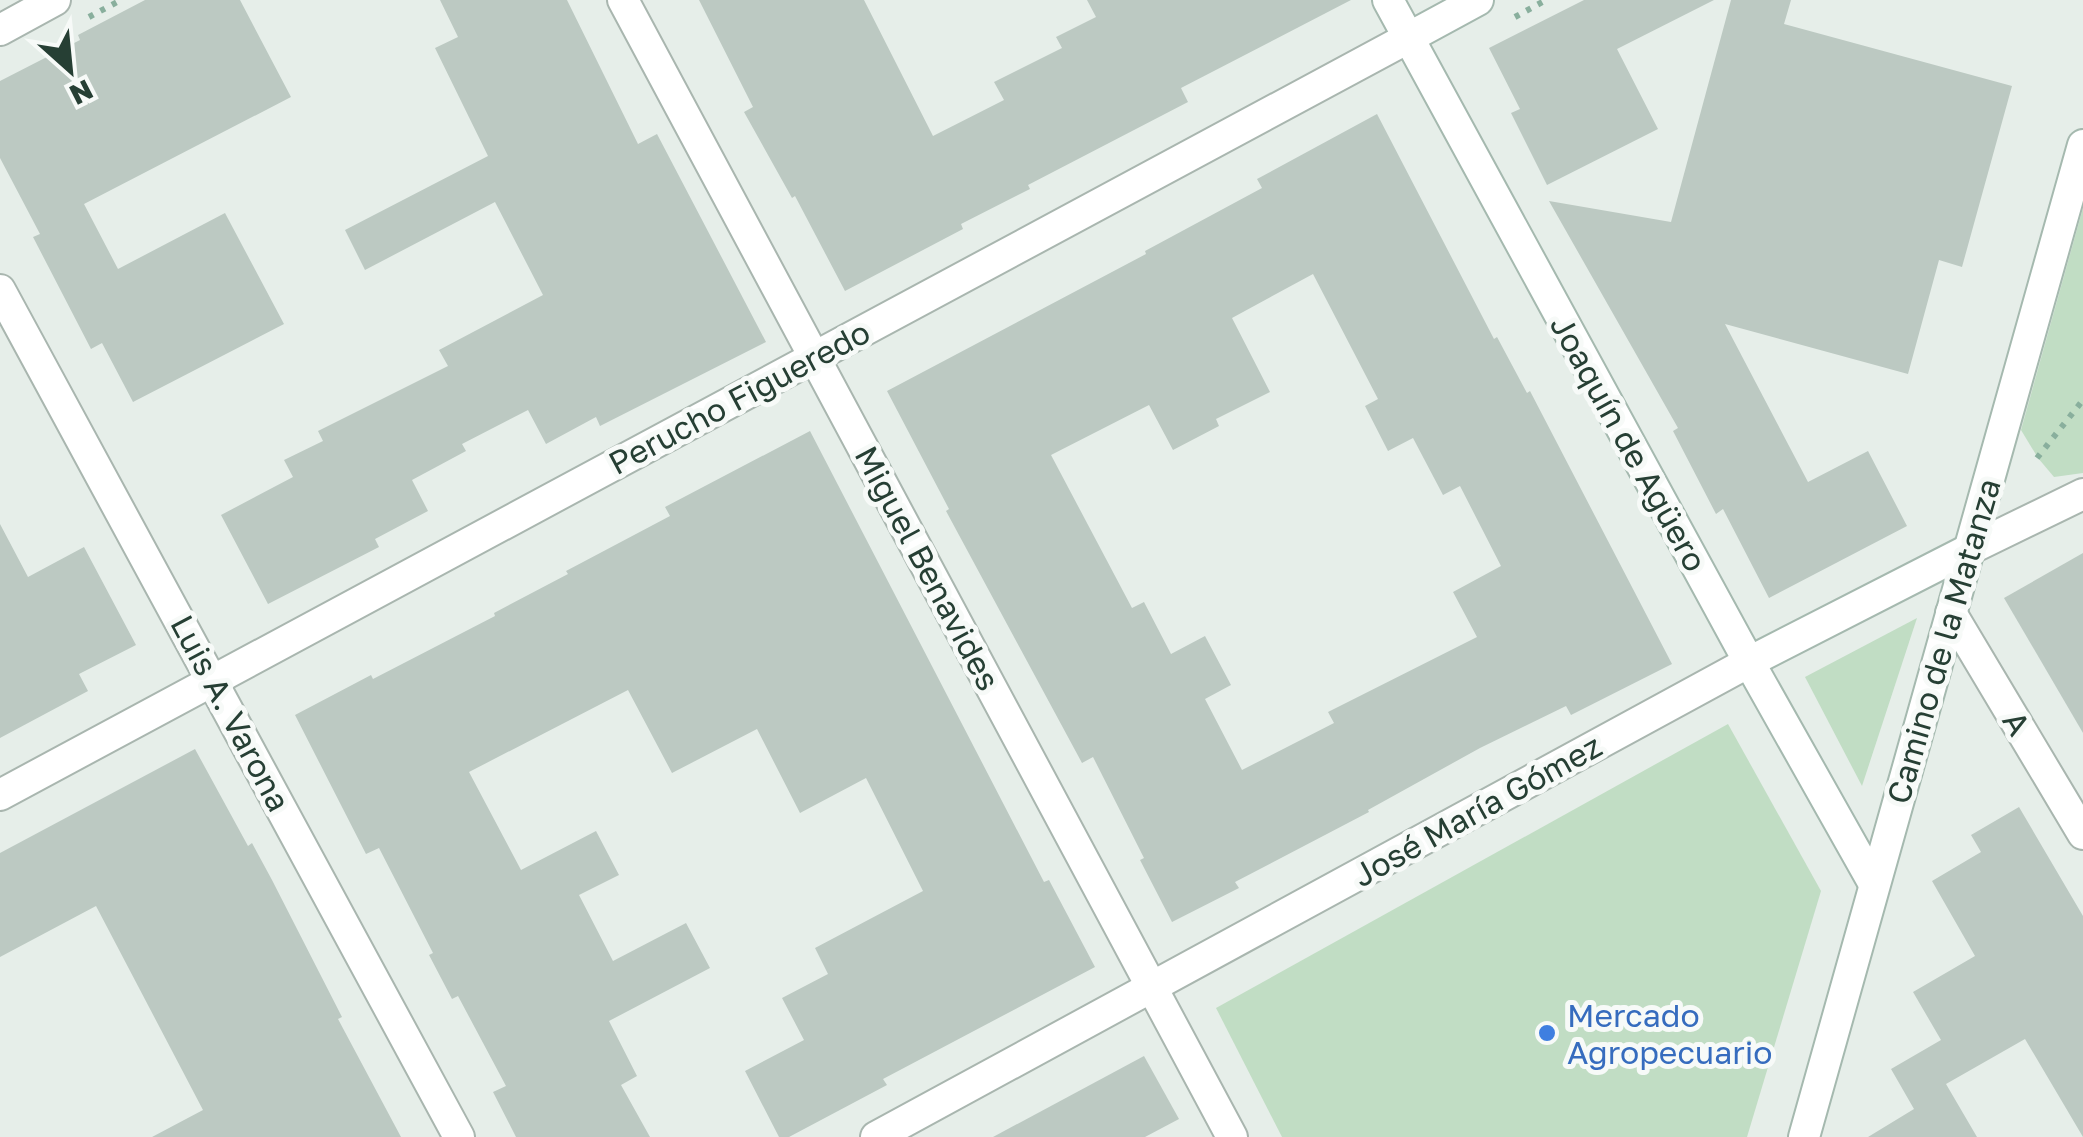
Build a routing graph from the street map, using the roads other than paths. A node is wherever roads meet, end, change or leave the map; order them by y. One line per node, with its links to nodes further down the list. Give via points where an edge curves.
1 (54, 0): 5 (street)
2 (623, 0): 9 (street, Miguel Benavides)
3 (1388, 0): 6 (street, Joaquín de Agüero)
4 (1478, 0): 6 (street, Perucho Figueredo)
5 (0, 30)
6 (1408, 38): 9 (street, Perucho Figueredo); 13 (street, Joaquín de Agüero)
7 (2083, 144): 11 (street, Camino de la Matanza)
8 (0, 290): 14 (street, Luis A. Varona)
9 (814, 356): 14 (street, Perucho Figueredo); 18 (street, Miguel Benavides)
10 (2083, 494): 11 (street, José María Gómez)
11 (1968, 550): 12 (street, Camino de la Matanza); 13 (street, José María Gómez)
12 (1951, 613): 16 (street, A); 17 (street, Camino de la Matanza)
13 (1749, 662): 17 (street, Joaquín de Agüero); 18 (street, José María Gómez)
14 (215, 682): 15 (street, Perucho Figueredo); 19 (street, Luis A. Varona)
15 (0, 795)
16 (2083, 834)
17 (1874, 884): 22 (street, Camino de la Matanza)
18 (1152, 987): 20 (street, José María Gómez); 21 (street, Miguel Benavides)
19 (459, 1137)
20 (876, 1137)
21 (1232, 1137)
22 (1804, 1137)

